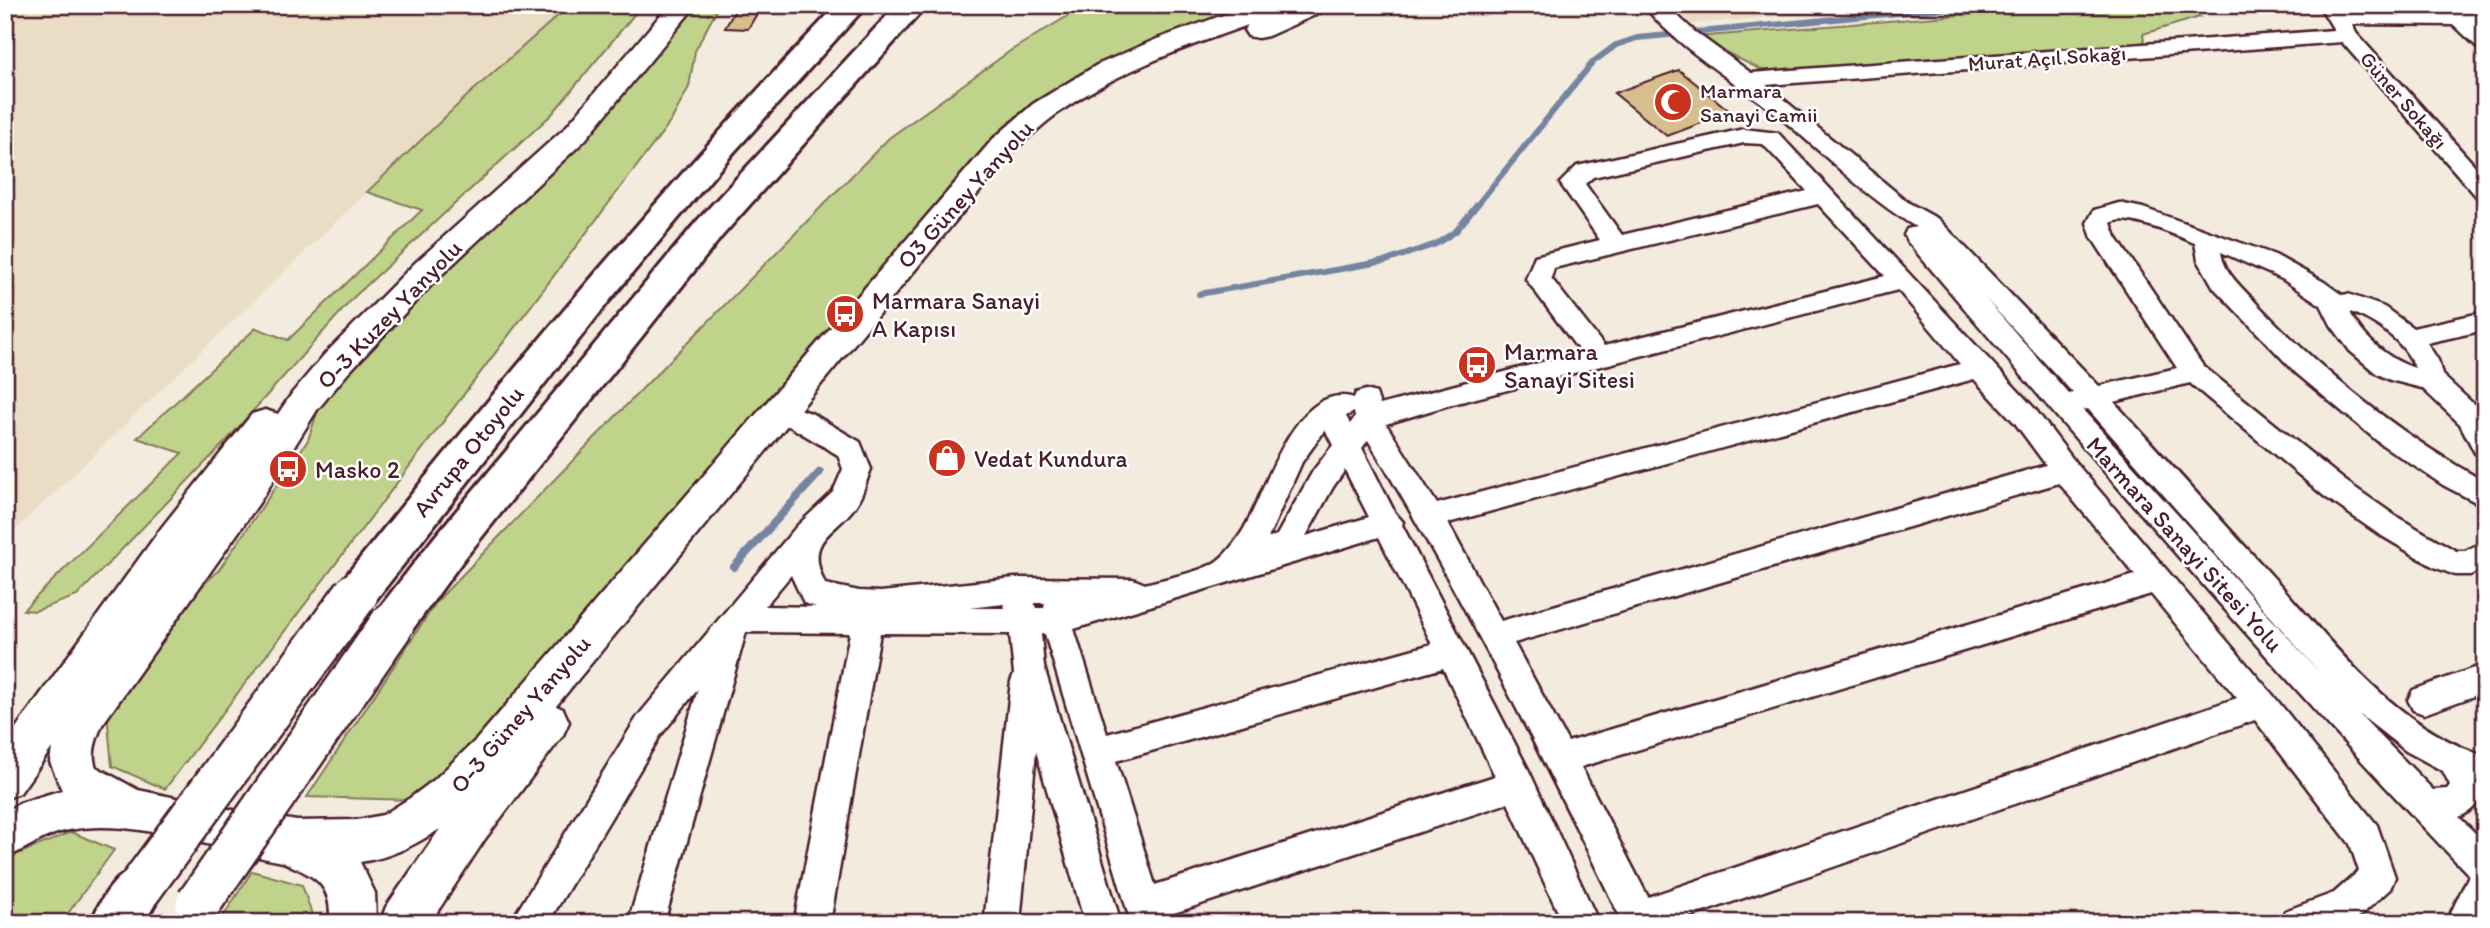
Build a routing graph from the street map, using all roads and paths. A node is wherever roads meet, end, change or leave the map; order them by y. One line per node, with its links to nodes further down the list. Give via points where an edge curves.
1 (669, 5): 55 (main road, O-3 Kuzey Yanyolu, via 561,133 410,267 347,328 290,393 176,538)
2 (683, 5): 58 (main road, O-3 Kuzey Yanyolu, via 575,134 426,271 336,364 305,401 246,493 86,715 74,740 71,762 75,777 89,789)
3 (853, 5): 63 (highway, Avrupa Otoyolu, bridge, via 632,252 475,442 356,594)
4 (913, 5): 64 (highway, Avrupa Otoyolu, bridge, via 710,228 447,551)
5 (1278, 5): 30 (main road, O3 Güney Yanyolu, via 1107,71 1043,110 1003,145)
6 (1315, 5): 30 (main road, via 1139,74 1090,98 1034,137)
7 (1654, 5): 12 (street, Marmara Sanayi Sitesi Yolu, via 1693,41)
8 (2453, 12): 9 (street, Murat Açıl Sokağı); 10 (street, Murat Açıl Sokağı); 11 (street)
9 (2338, 19): 12 (street, Murat Açıl Sokağı); 13 (street, Güner Sokağı)
10 (2485, 19)
11 (2485, 44)
12 (1747, 80): 15 (street, Marmara Sanayi Sitesi Yolu)
13 (2485, 192)
14 (1823, 195): 17 (street); 17 (street, via 1770,138 1744,136 1585,171 1572,183); 18 (street)
15 (1901, 208): 26 (street, Marmara Sanayi Sitesi Yolu, via 1930,225); 27 (street, Marmara Sanayi Sitesi Yolu, via 1913,232)
16 (2207, 239): 19 (street, via 2275,266); 24 (street, via 2135,213 2108,212 2099,223 2104,238); 34 (street, via 2210,261 2230,289 2314,376 2386,433)
17 (1616, 245): 22 (street, via 1544,262 1538,279)
18 (1903, 280): 22 (street); 23 (street)
19 (2337, 304): 21 (street, via 2348,303 2379,315); 25 (street, via 2337,315 2371,353 2402,375)
20 (2485, 321): 21 (street)
21 (2404, 336): 25 (street, via 2425,361)
22 (1598, 357): 29 (street, via 1449,395)
23 (1979, 368): 33 (street, via 2025,416); 35 (street)
24 (2194, 373): 26 (street); 38 (street, via 2334,488 2405,537 2455,563 2470,563)
25 (2429, 379): 32 (street, via 2470,417)
26 (2093, 397): 27 (street); 54 (street, Marmara Sanayi Sitesi Yolu, via 2359,694 2402,733)
27 (2062, 405): 57 (street, Marmara Sanayi Sitesi Yolu)
28 (1329, 410): 29 (street); 31 (street); 39 (street, via 1295,446 1254,539)
29 (1367, 410): 31 (street); 35 (street)
30 (789, 416): 37 (street, via 850,449 858,469 845,499); 60 (main road, O-3 Güney Yanyolu, via 567,660 513,730 446,799 399,831 356,842); 68 (main road, O-3 Güney Yanyolu, via 469,824)
31 (1347, 446): 36 (street); 39 (street, via 1287,542)
32 (2485, 446)
33 (2065, 470): 40 (street); 46 (street)
34 (2485, 496)
35 (1430, 517): 46 (street)
36 (1388, 522): 39 (street); 47 (street)
37 (809, 532): 44 (street, via 802,566 815,594 859,604); 45 (street)
38 (2485, 554)
39 (1227, 570): 42 (street)
40 (2158, 580): 51 (street); 53 (street)
41 (1063, 589): 42 (street); 43 (street); 43 (street)
42 (1161, 592): 43 (street)
43 (1032, 611): 44 (street); 48 (street); 52 (street)
44 (874, 613): 45 (street); 71 (street)
45 (735, 619): 69 (street, via 649,726); 70 (street)
46 (1493, 636): 53 (street)
47 (1451, 652): 52 (street); 56 (street)
48 (1028, 667): 72 (street); 73 (street)
49 (2485, 678): 50 (street)
50 (2424, 701)
51 (2261, 704): 66 (street); 75 (street, via 2365,836 2378,877 2345,906)
52 (1096, 752): 65 (street)
53 (1560, 759): 66 (street)
54 (2471, 767): 57 (street, via 2467,791 2455,803)
55 (5, 779)
56 (1518, 784): 65 (street); 74 (street)
57 (2425, 807): 61 (street, Marmara Sanayi Sitesi Yolu)
58 (134, 810): 59 (main road, O-3 Güney Yanyolu, via 85,806 52,812); 60 (main road, O-3 Güney Yanyolu)
59 (5, 837)
60 (287, 841): 67 (main road, via 327,859 346,876 355,908)
61 (2485, 867)
62 (2485, 881): 76 (street)
63 (128, 905)
64 (191, 913)
65 (1147, 915)
66 (1640, 920)
67 (353, 923)
68 (403, 923)
69 (528, 923)
70 (646, 923)
71 (812, 923)
72 (1002, 923)
73 (1103, 923)
74 (1581, 923)
75 (2298, 923)
76 (2464, 923)

